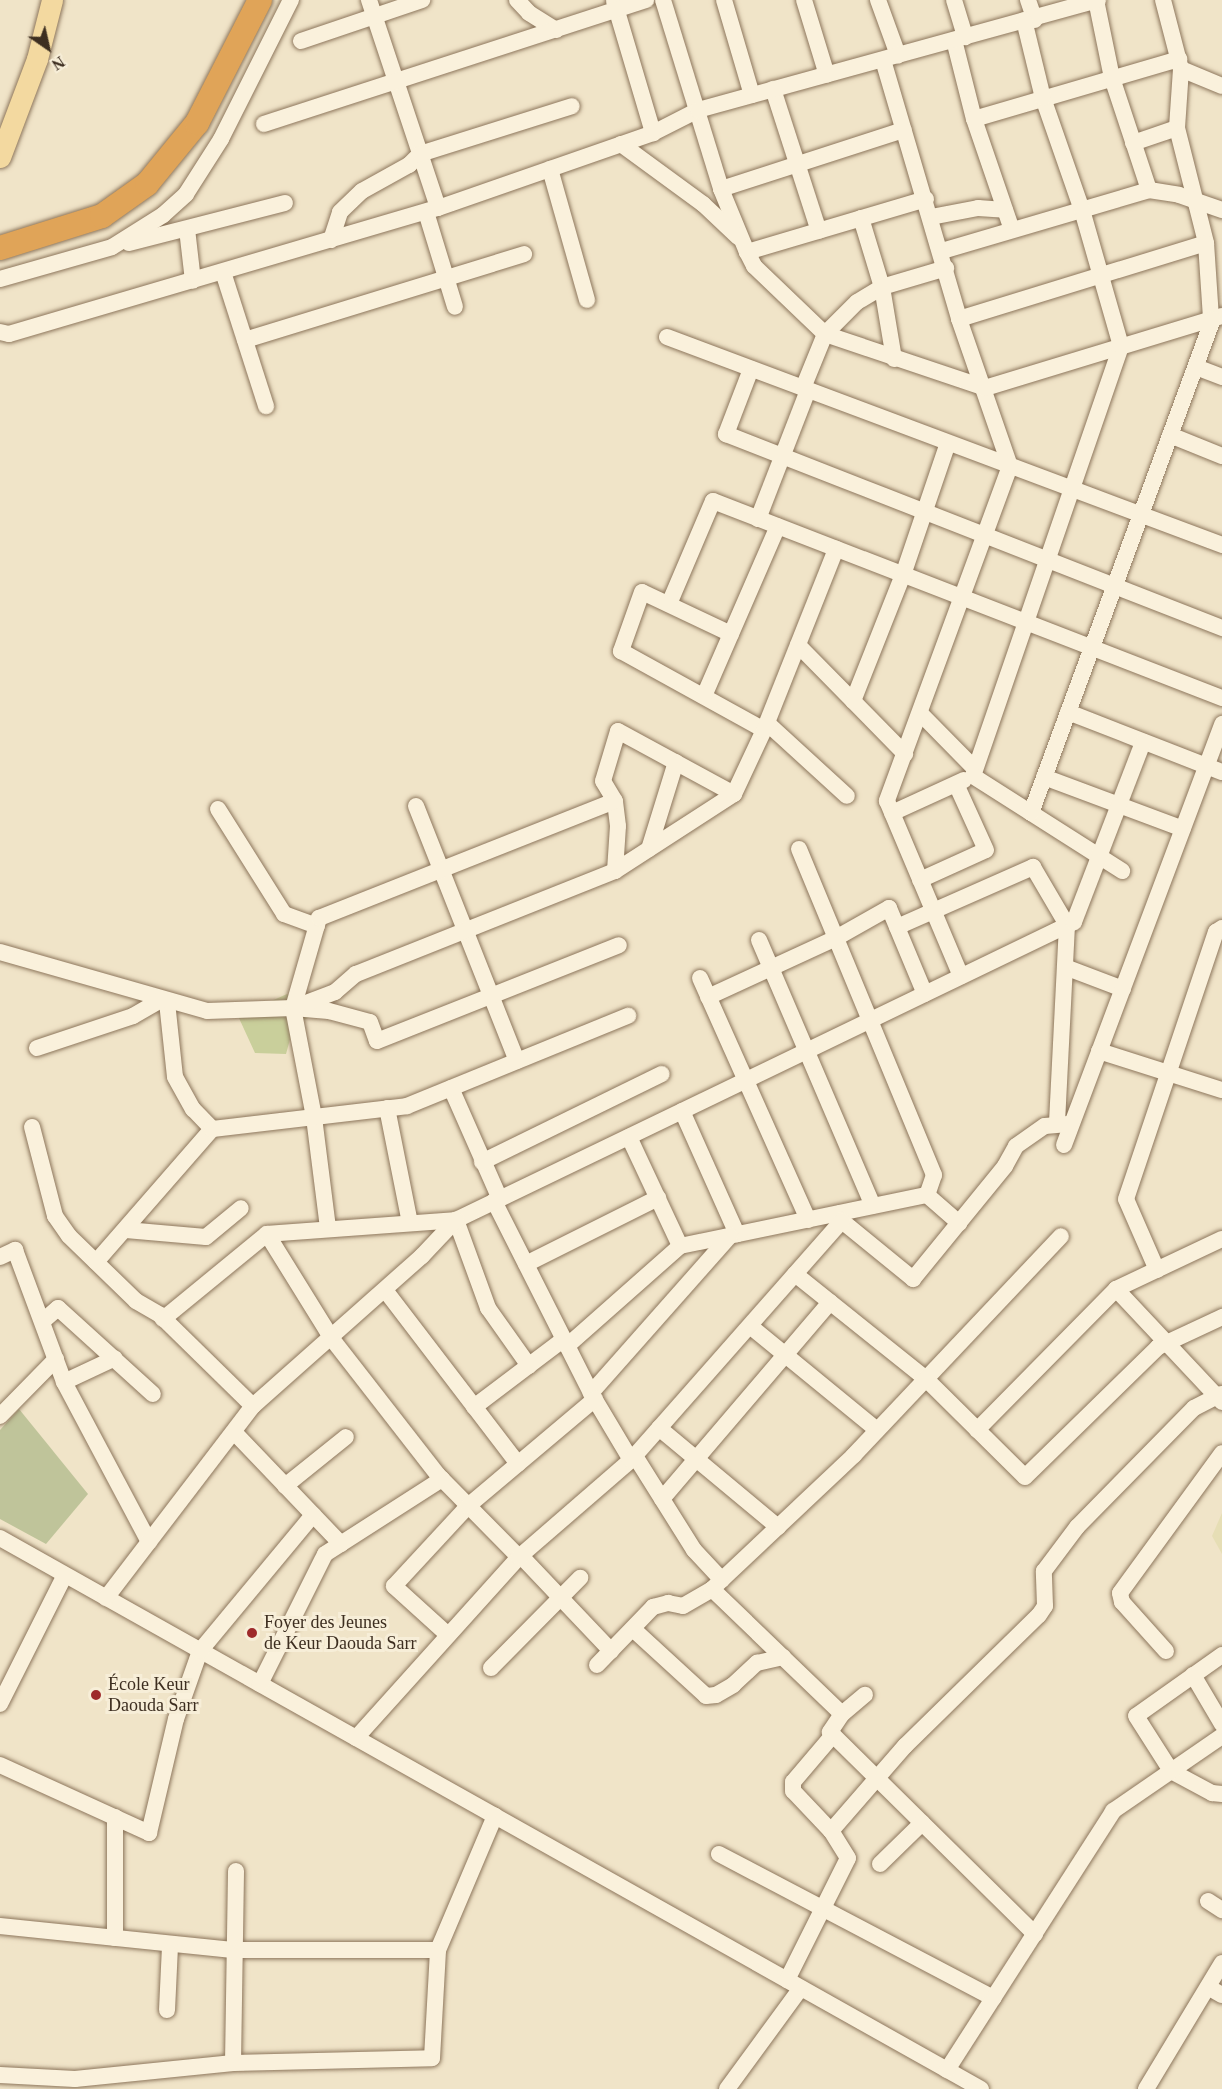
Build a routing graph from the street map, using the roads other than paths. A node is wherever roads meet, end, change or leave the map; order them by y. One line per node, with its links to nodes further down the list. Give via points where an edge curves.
1 (52, 0): 39 (main road, via 36,59)
2 (260, 0): 61 (highway, via 197,123 147,184 102,216)
3 (291, 0): 59 (street, via 203,171 163,215)
4 (422, 0): 16 (street)
5 (517, 0): 18 (street)
6 (646, 0): 15 (street)
7 (663, 0): 31 (street)
8 (724, 0): 28 (street)
9 (804, 0): 23 (street)
10 (878, 0): 21 (street)
11 (954, 0): 19 (street)
12 (1028, 0): 17 (street)
13 (1097, 0): 17 (street); 24 (street)
14 (1163, 0): 22 (street)
15 (616, 5): 18 (street); 36 (street)
16 (372, 8): 20 (street); 25 (street)
17 (1029, 20): 19 (street); 29 (street)
18 (556, 30): 25 (street)
19 (960, 38): 21 (street); 32 (street)
20 (301, 40)
21 (890, 58): 23 (street); 35 (street)
22 (1180, 64): 24 (street); 26 (street); 34 (street)
23 (827, 75): 27 (street)
24 (1112, 78): 29 (street); 37 (street)
25 (396, 81): 33 (street); 40 (street)
26 (1222, 86)
27 (773, 89): 28 (street); 41 (street)
28 (752, 95): 31 (street)
29 (1043, 98): 32 (street); 50 (street)
30 (572, 106): 40 (street)
31 (698, 110): 36 (street); 43 (street)
32 (974, 119): 49 (street)
33 (264, 124)
34 (1177, 128): 37 (street); 46 (street)
35 (904, 130): 41 (street); 45 (street)
36 (653, 133): 38 (street)
37 (1133, 143): 44 (street)
38 (621, 144): 42 (street); 60 (street, via 702,204)
39 (1, 150)
40 (420, 154): 48 (street); 57 (street, via 409,165 362,191 340,212)
41 (797, 162): 43 (street); 56 (street)
42 (550, 169): 48 (street); 71 (street)
43 (722, 189): 60 (street)
44 (1149, 190): 46 (street); 50 (street)
45 (926, 199): 52 (street); 53 (street)
46 (1197, 201): 51 (street); 58 (street)
47 (285, 203): 54 (street)
48 (432, 210): 57 (street); 67 (street)
49 (1005, 210): 52 (street, via 978,208); 55 (street)
50 (1082, 210): 55 (street); 66 (street)
51 (1222, 210)
52 (931, 217): 62 (street)
53 (861, 218): 56 (street); 70 (street)
54 (187, 229): 59 (street); 69 (street)
55 (1012, 230): 62 (street)
56 (819, 231): 60 (street)
57 (331, 240): 65 (street)
58 (1206, 243): 66 (street); 73 (street)
59 (111, 247): 68 (street)
60 (745, 247): 76 (street, via 754,266)
61 (0, 248)
62 (942, 251): 64 (street)
63 (524, 254): 67 (street)
64 (946, 268): 70 (street); 74 (street)
65 (223, 272): 69 (street); 78 (street)
66 (1098, 276): 74 (street); 79 (street)
67 (446, 278): 72 (street); 78 (street)
68 (0, 279)
69 (193, 281): 75 (street, via 9,334)
70 (882, 287): 76 (street, via 857,302); 80 (street)
71 (588, 300)
72 (455, 307)
73 (1216, 318): 79 (street); 81 (street)
74 (959, 319): 84 (street)
75 (0, 332)
76 (825, 334): 80 (street); 85 (street)
77 (667, 337): 82 (street)
78 (245, 340): 86 (street)
79 (1121, 346): 84 (street); 92 (street)
80 (894, 359): 84 (street)
81 (1196, 367): 83 (street); 87 (street)
82 (751, 369): 85 (street); 89 (street, via 726,434)
83 (1222, 377)
84 (985, 388): 91 (street)
85 (806, 389): 88 (street); 89 (street)
86 (266, 406)
87 (1170, 435): 90 (street); 94 (street)
88 (948, 443): 91 (street); 93 (street)
89 (783, 456): 93 (street); 95 (street)
90 (1222, 456)
91 (1010, 466): 92 (street); 97 (street)
92 (1075, 490): 94 (street); 100 (street)
93 (925, 512): 97 (street); 101 (street)
94 (1141, 515): 98 (street); 102 (street)
95 (758, 519): 96 (street); 104 (street, via 713,501)
96 (778, 526): 99 (street); 107 (street)
97 (985, 535): 100 (street); 103 (street)
98 (1222, 545)
99 (836, 549): 101 (street); 108 (street)
100 (1049, 560): 102 (street); 105 (street)
101 (903, 574): 103 (street); 112 (street)
102 (1115, 586): 106 (street); 109 (street)
103 (962, 597): 105 (street); 114 (street)
104 (669, 604): 107 (street); 110 (street, via 642,592 621,651)
105 (1027, 622): 109 (street); 121 (street)
106 (1222, 628)
107 (731, 634): 110 (street)
108 (798, 645): 112 (street); 116 (street)
109 (1092, 647): 111 (street); 113 (street)
110 (704, 696): 116 (street)
111 (1222, 698)
112 (853, 701): 118 (street)
113 (1068, 712): 117 (street); 122 (street)
114 (920, 713): 118 (street); 121 (street)
115 (1222, 724): 120 (street)
116 (766, 726): 124 (street); 125 (street)
117 (1143, 742): 120 (street); 127 (street)
118 (905, 754): 130 (street, via 887,801)
119 (676, 762): 124 (street); 126 (street, via 618,731 603,781); 133 (street)
120 (1214, 769): 132 (street)
121 (973, 772): 123 (street); 131 (street)
122 (1044, 777): 127 (street); 131 (street)
123 (956, 783): 130 (street); 139 (street, via 986,850)
124 (734, 794): 133 (street)
125 (848, 796)
126 (615, 801): 136 (street); 137 (street)
127 (1119, 805): 132 (street); 135 (street)
128 (416, 806): 136 (street)
129 (218, 809): 142 (street, via 284,914)
130 (891, 813): 139 (street)
131 (1031, 813): 135 (street)
132 (1183, 829): 154 (street)
133 (648, 849): 137 (street)
134 (799, 849): 146 (street)
135 (1099, 856): 138 (street); 141 (street, via 1074,922)
136 (441, 870): 142 (street, via 319,918); 145 (street)
137 (615, 871): 145 (street)
138 (1122, 871)
139 (920, 880): 140 (street)
140 (933, 911): 141 (street, via 1033,867); 143 (street); 152 (street)
141 (1067, 925): 151 (street); 152 (street)
142 (316, 926): 159 (street)
143 (897, 927): 146 (street, via 889,908); 155 (street)
144 (1222, 928): 166 (street, via 1216,932)
145 (465, 931): 156 (street); 159 (street, via 356,974 335,992)
146 (836, 938): 150 (street); 161 (street)
147 (759, 940): 150 (street)
148 (620, 945): 156 (street)
149 (0, 952): 158 (street)
150 (771, 967): 157 (street); 163 (street)
151 (1065, 967): 154 (street); 174 (street)
152 (961, 976): 155 (street)
153 (700, 978): 157 (street)
154 (1123, 989): 164 (street)
155 (925, 994): 161 (street)
156 (491, 996): 159 (street, via 377,1041 370,1022 329,1011); 165 (street)
157 (708, 997): 168 (street)
158 (164, 1001): 159 (street, via 207,1011); 162 (street, via 133,1016); 176 (street, via 175,1077 193,1109)
159 (293, 1008): 173 (street)
160 (628, 1016): 165 (street)
161 (870, 1020): 163 (street); 180 (street, via 934,1175)
162 (37, 1047)
163 (807, 1051): 168 (street); 183 (street)
164 (1099, 1051): 166 (street); 174 (street)
165 (517, 1061): 169 (street)
166 (1168, 1073): 170 (street); 200 (street, via 1125,1199)
167 (662, 1074): 179 (street)
168 (746, 1080): 172 (street); 187 (street)
169 (451, 1088): 171 (street, via 407,1106); 179 (street)
170 (1222, 1090)
171 (387, 1108): 173 (street); 188 (street)
172 (682, 1111): 177 (street); 193 (street)
173 (314, 1117): 176 (street); 190 (street)
174 (1065, 1124): 178 (street); 189 (street, via 1045,1126 1016,1146 1005,1166)
175 (32, 1127): 198 (street, via 55,1216)
176 (212, 1129): 191 (street)
177 (628, 1137): 181 (street); 182 (street)
178 (1064, 1145)
179 (482, 1162): 182 (street)
180 (927, 1195): 183 (street); 189 (street)
181 (658, 1198): 196 (street); 199 (street)
182 (497, 1200): 186 (street); 199 (street)
183 (873, 1206): 185 (street)
184 (241, 1208): 191 (street, via 206,1237)
185 (841, 1217): 187 (street); 189 (street, via 913,1279); 201 (street)
186 (456, 1220): 188 (street); 203 (street); 215 (street, via 488,1308)
187 (808, 1220): 193 (street)
188 (410, 1223): 190 (street)
189 (959, 1223)
190 (328, 1228): 192 (street)
191 (126, 1230): 198 (street)
192 (267, 1234): 206 (street); 209 (street)
193 (733, 1235): 196 (street); 219 (street)
194 (1061, 1236): 216 (street)
195 (1222, 1239): 200 (street)
196 (680, 1246): 211 (street)
197 (0, 1257): 207 (street, via 15,1250)
198 (96, 1262): 206 (street, via 136,1301)
199 (526, 1264): 211 (street)
200 (1157, 1270): 202 (street)
201 (795, 1274): 204 (street); 208 (street)
202 (1116, 1289): 210 (street); 226 (street)
203 (385, 1290): 209 (street); 222 (street)
204 (830, 1302): 212 (street); 216 (street)
205 (1222, 1317): 210 (street)
206 (163, 1318): 221 (street)
207 (43, 1321): 213 (street, via 58,1308); 214 (street)
208 (750, 1326): 212 (street); 224 (street)
209 (332, 1339): 221 (street); 233 (street)
210 (1168, 1342): 220 (street); 226 (street, via 1158,1347 1025,1477)
211 (566, 1343): 215 (street); 219 (street)
212 (785, 1354): 225 (street); 231 (street)
213 (115, 1358): 217 (street); 218 (street)
214 (56, 1359): 217 (street); 223 (street)
215 (529, 1366): 222 (street)
216 (926, 1379): 225 (street); 226 (street)
217 (64, 1382): 240 (street)
218 (153, 1394)
219 (593, 1396): 230 (street); 232 (street)
220 (1221, 1397): 268 (street, via 1194,1408 1077,1527 1044,1571 1045,1606 1039,1615 905,1746)
221 (253, 1406): 227 (street)
222 (474, 1407): 232 (street)
223 (0, 1416)
224 (659, 1428): 230 (street); 231 (street)
225 (877, 1430): 238 (street)
226 (977, 1430)
227 (234, 1432): 234 (street); 240 (street)
228 (345, 1437): 234 (street)
229 (1222, 1453): 252 (street, via 1120,1593 1122,1602)
230 (633, 1458): 235 (street); 242 (street)
231 (696, 1458): 235 (street); 238 (street)
232 (518, 1464): 236 (street)
233 (442, 1479): 236 (street); 241 (street)
234 (285, 1486): 237 (street)
235 (662, 1499): 245 (street)
236 (468, 1506): 242 (street); 249 (street, via 394,1586)
237 (313, 1515): 241 (street); 250 (street)
238 (778, 1527): 245 (street)
239 (0, 1538): 243 (street)
240 (149, 1542): 246 (street)
241 (341, 1544): 258 (street, via 325,1554)
242 (520, 1556): 247 (street); 249 (street)
243 (65, 1575): 246 (street); 260 (street)
244 (580, 1578): 247 (street)
245 (717, 1584): 248 (street, via 683,1606 668,1603 653,1608); 254 (street)
246 (105, 1598): 250 (street)
247 (560, 1598): 251 (street); 256 (street)
248 (633, 1629): 251 (street); 254 (street, via 706,1696 733,1685 757,1663)
249 (448, 1635): 265 (street)
250 (200, 1651): 258 (street); 271 (street, via 176,1719 149,1833)
251 (611, 1651): 255 (street)
252 (1166, 1652)
253 (1222, 1655): 257 (street)
254 (783, 1657): 261 (street)
255 (597, 1665)
256 (491, 1668)
257 (1193, 1675): 262 (street); 267 (street, via 1136,1716)
258 (260, 1684): 265 (street)
259 (865, 1695): 261 (street)
260 (0, 1704)
261 (842, 1714): 263 (street, via 830,1732)
262 (1222, 1724)
263 (833, 1735): 268 (street); 273 (street, via 793,1782 793,1791)
264 (1222, 1736): 267 (street)
265 (356, 1738): 270 (street)
266 (0, 1765): 271 (street)
267 (1171, 1771): 269 (street, via 1212,1793); 279 (street, via 1113,1811)
268 (879, 1780): 272 (street); 273 (street)
269 (1222, 1794)
270 (495, 1816): 283 (street); 285 (street)
271 (115, 1817): 280 (street)
272 (922, 1823): 275 (street); 279 (street)
273 (831, 1831): 277 (street, via 848,1858)
274 (719, 1854): 277 (street)
275 (880, 1864)
276 (236, 1871): 282 (street)
277 (824, 1909): 285 (street); 287 (street)
278 (0, 1926): 280 (street)
279 (1035, 1934): 287 (street)
280 (115, 1938): 281 (street)
281 (170, 1946): 282 (street); 288 (street)
282 (233, 1950): 283 (street); 289 (street)
283 (438, 1950): 289 (street, via 432,2058)
284 (1222, 1963): 286 (street)
285 (794, 1984): 290 (street); 295 (street)
286 (1215, 1991): 296 (street)
287 (993, 1998): 290 (street)
288 (167, 2010)
289 (232, 2063): 291 (street, via 75,2079)
290 (947, 2070): 293 (street)
291 (0, 2075)
292 (0, 2081): 294 (street)
293 (975, 2087)
294 (10, 2089)
295 (727, 2089)
296 (1146, 2089)

